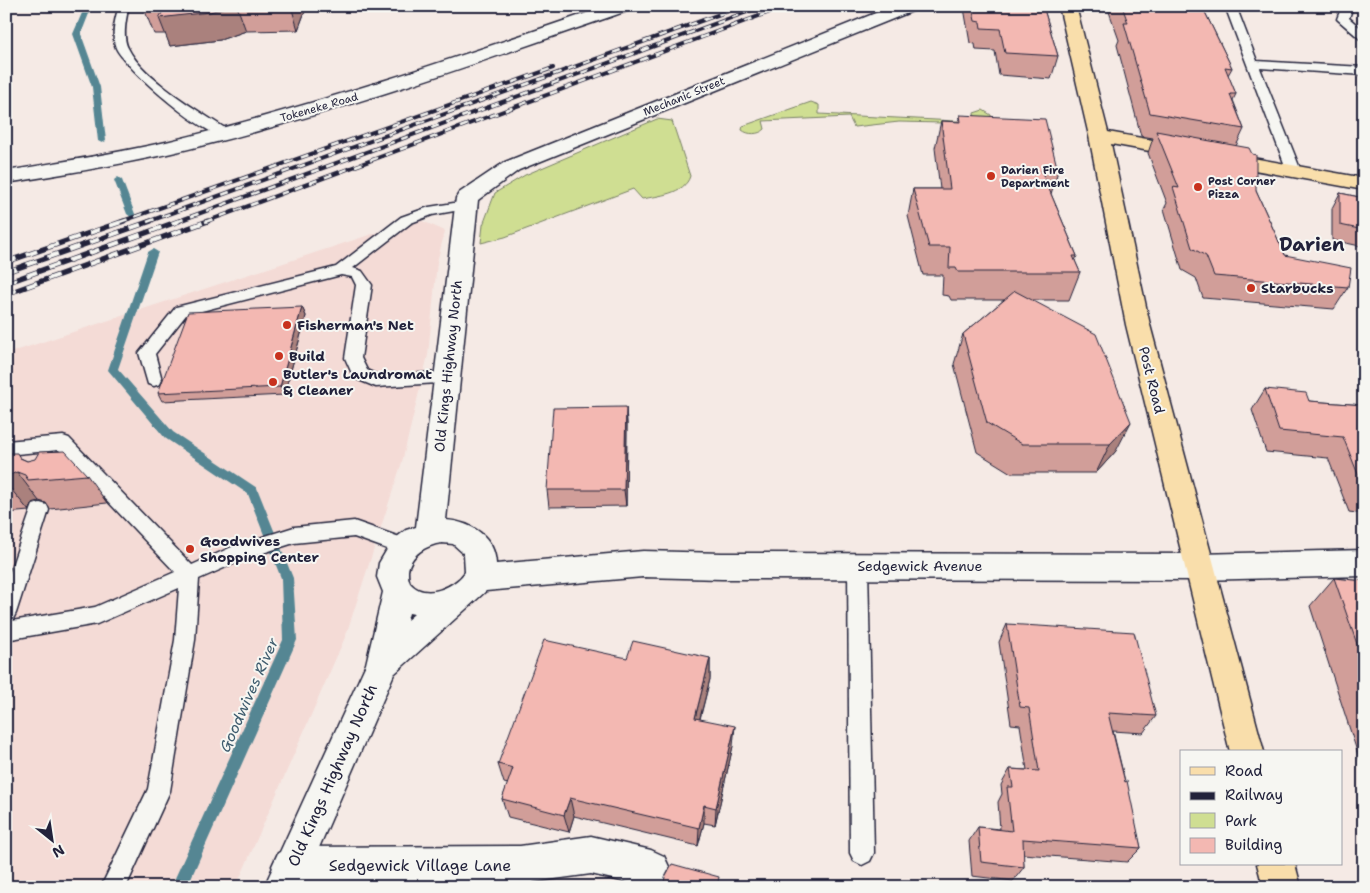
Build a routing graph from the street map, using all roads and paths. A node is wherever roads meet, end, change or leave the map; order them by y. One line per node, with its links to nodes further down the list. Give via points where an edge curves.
1 (124, 6): 10 (lane, via 121,47 158,88)
2 (909, 6): 15 (street, Mechanic Street, via 512,166)
3 (1068, 6): 11 (main road, Post Road)
4 (1230, 6): 8 (lane)
5 (1348, 6): 7 (lane, via 1343,19)
6 (614, 8): 10 (street, Tokeneke Road, via 378,90)
7 (1364, 37)
8 (1252, 64): 9 (lane); 12 (lane)
9 (1364, 71)
10 (223, 133): 13 (street, Tokeneke Road, via 87,164)
11 (1099, 136): 12 (main road); 24 (main road, Post Road, via 1138,325)
12 (1294, 171): 14 (main road)
13 (6, 177)
14 (1364, 184)
15 (467, 202): 16 (lane, via 406,220); 17 (street, Old Kings Highway North)
16 (341, 270): 17 (lane, via 357,274 364,285 353,358 360,374 376,381); 18 (lane, via 181,311 147,354)
17 (447, 378): 21 (street, Old Kings Highway North)
18 (154, 380)
19 (6, 448): 25 (lane, via 60,450)
20 (40, 510): 29 (lane)
21 (417, 540): 25 (lane, via 354,530 294,535 242,552); 26 (street, via 444,531 468,538 481,556); 27 (street, Old Kings Highway North, via 396,558 392,582)
22 (1364, 563): 24 (street, Sedgewick Avenue)
23 (858, 566): 24 (street, Sedgewick Avenue); 26 (street, Sedgewick Avenue, via 643,564); 33 (lane)
24 (1200, 567): 32 (main road, Post Road)
25 (190, 575): 30 (lane, via 97,615); 38 (lane, via 185,640 159,791)
26 (477, 579): 28 (street, Old Kings Highway North)
27 (398, 592): 28 (street, Old Kings Highway North, via 421,605); 31 (street, Old Kings Highway North)
28 (452, 601): 31 (street, Old Kings Highway North)
29 (6, 612)
30 (6, 631)
31 (382, 664): 36 (street, Old Kings Highway North)
32 (1246, 750)
33 (862, 852)
34 (1277, 866): 39 (main road)
35 (652, 868): 37 (street, Sedgewick Village Lane, via 591,855)
36 (287, 876): 37 (street, Sedgewick Village Lane)
37 (516, 876)
38 (113, 887)
39 (1282, 887)

